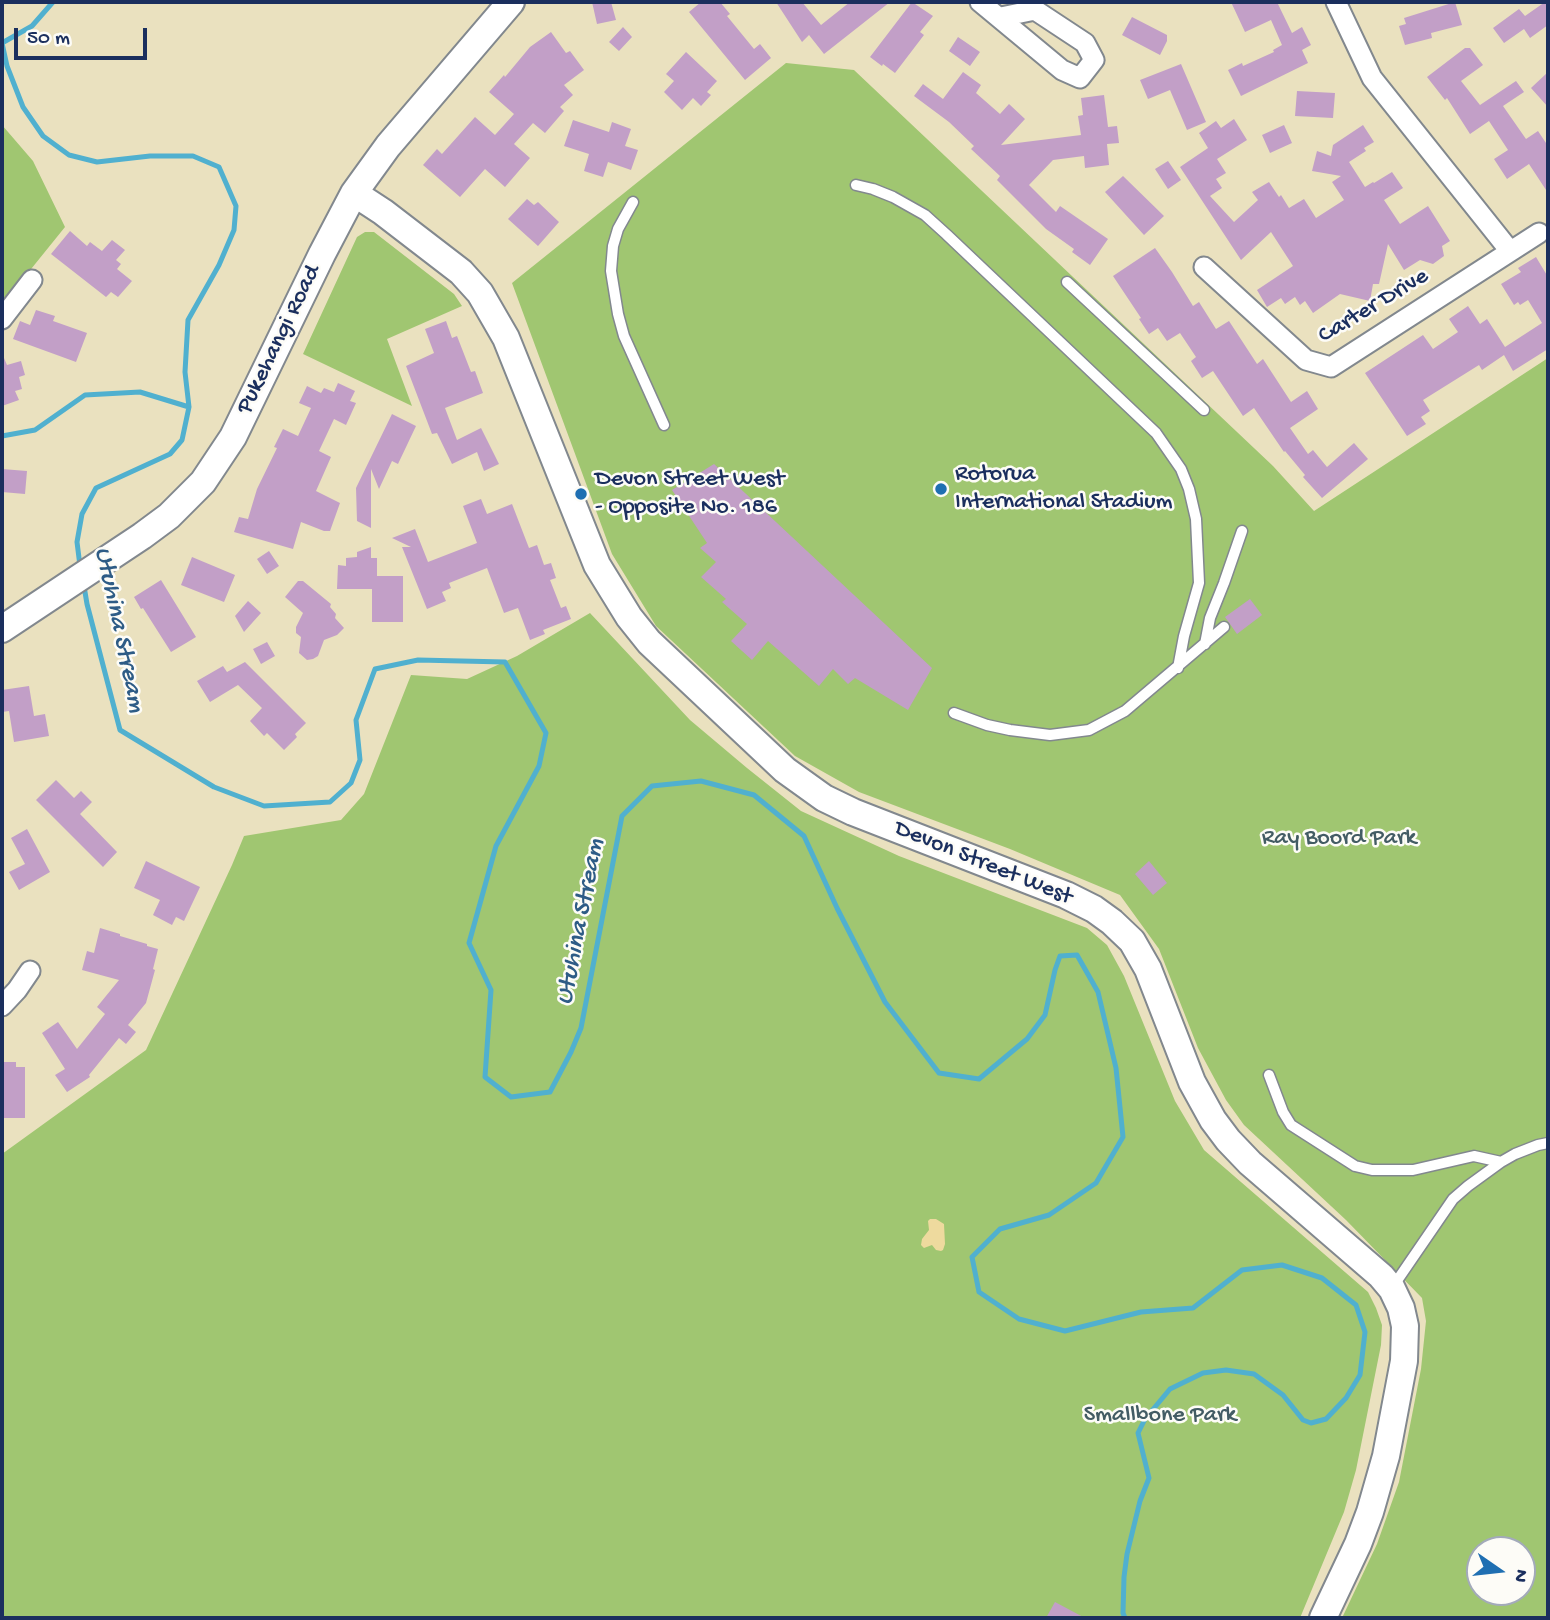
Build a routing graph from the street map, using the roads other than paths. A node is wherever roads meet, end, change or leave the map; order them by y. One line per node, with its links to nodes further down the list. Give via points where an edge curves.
1 (510, 2): 6 (main road, Pukehangi Road)
2 (979, 2): 4 (street)
3 (1336, 2): 9 (street, via 1372,78)
4 (1001, 18)
5 (856, 185): 20 (lane, via 925,215 1156,433 1181,468 1196,519 1199,583)
6 (354, 193): 18 (main road, Pukehangi Road, via 233,437 204,482 151,529); 27 (main road, Devon Street West, via 461,272 480,293 506,338 597,565 649,642 785,770 824,798 1066,895 1112,922 1132,941 1148,969 1192,1082 1228,1140)
7 (633, 202): 15 (lane, via 618,229 611,271 624,336)
8 (1539, 233): 9 (street, Carter Drive)
9 (1510, 251): 10 (street, Carter Drive, via 1331,367 1306,360)
10 (1204, 267)
11 (32, 280): 13 (street)
12 (1068, 282): 14 (lane)
13 (2, 319)
14 (1205, 410)
15 (664, 425)
16 (1242, 531): 19 (lane, via 1210,618)
17 (1224, 627): 19 (lane)
18 (2, 629)
19 (1205, 645): 20 (lane)
20 (1178, 668): 21 (lane, via 1125,711 1089,730 1050,735 987,725)
21 (954, 713)
22 (30, 971): 23 (street)
23 (2, 1006)
24 (1269, 1075): 26 (lane, via 1291,1125 1355,1166 1413,1170 1475,1156)
25 (1548, 1143): 26 (lane)
26 (1501, 1162): 27 (lane, via 1453,1199)
27 (1392, 1289): 28 (main road, Devon Street West, via 1405,1326 1404,1361 1386,1456 1358,1544)
28 (1323, 1618)

